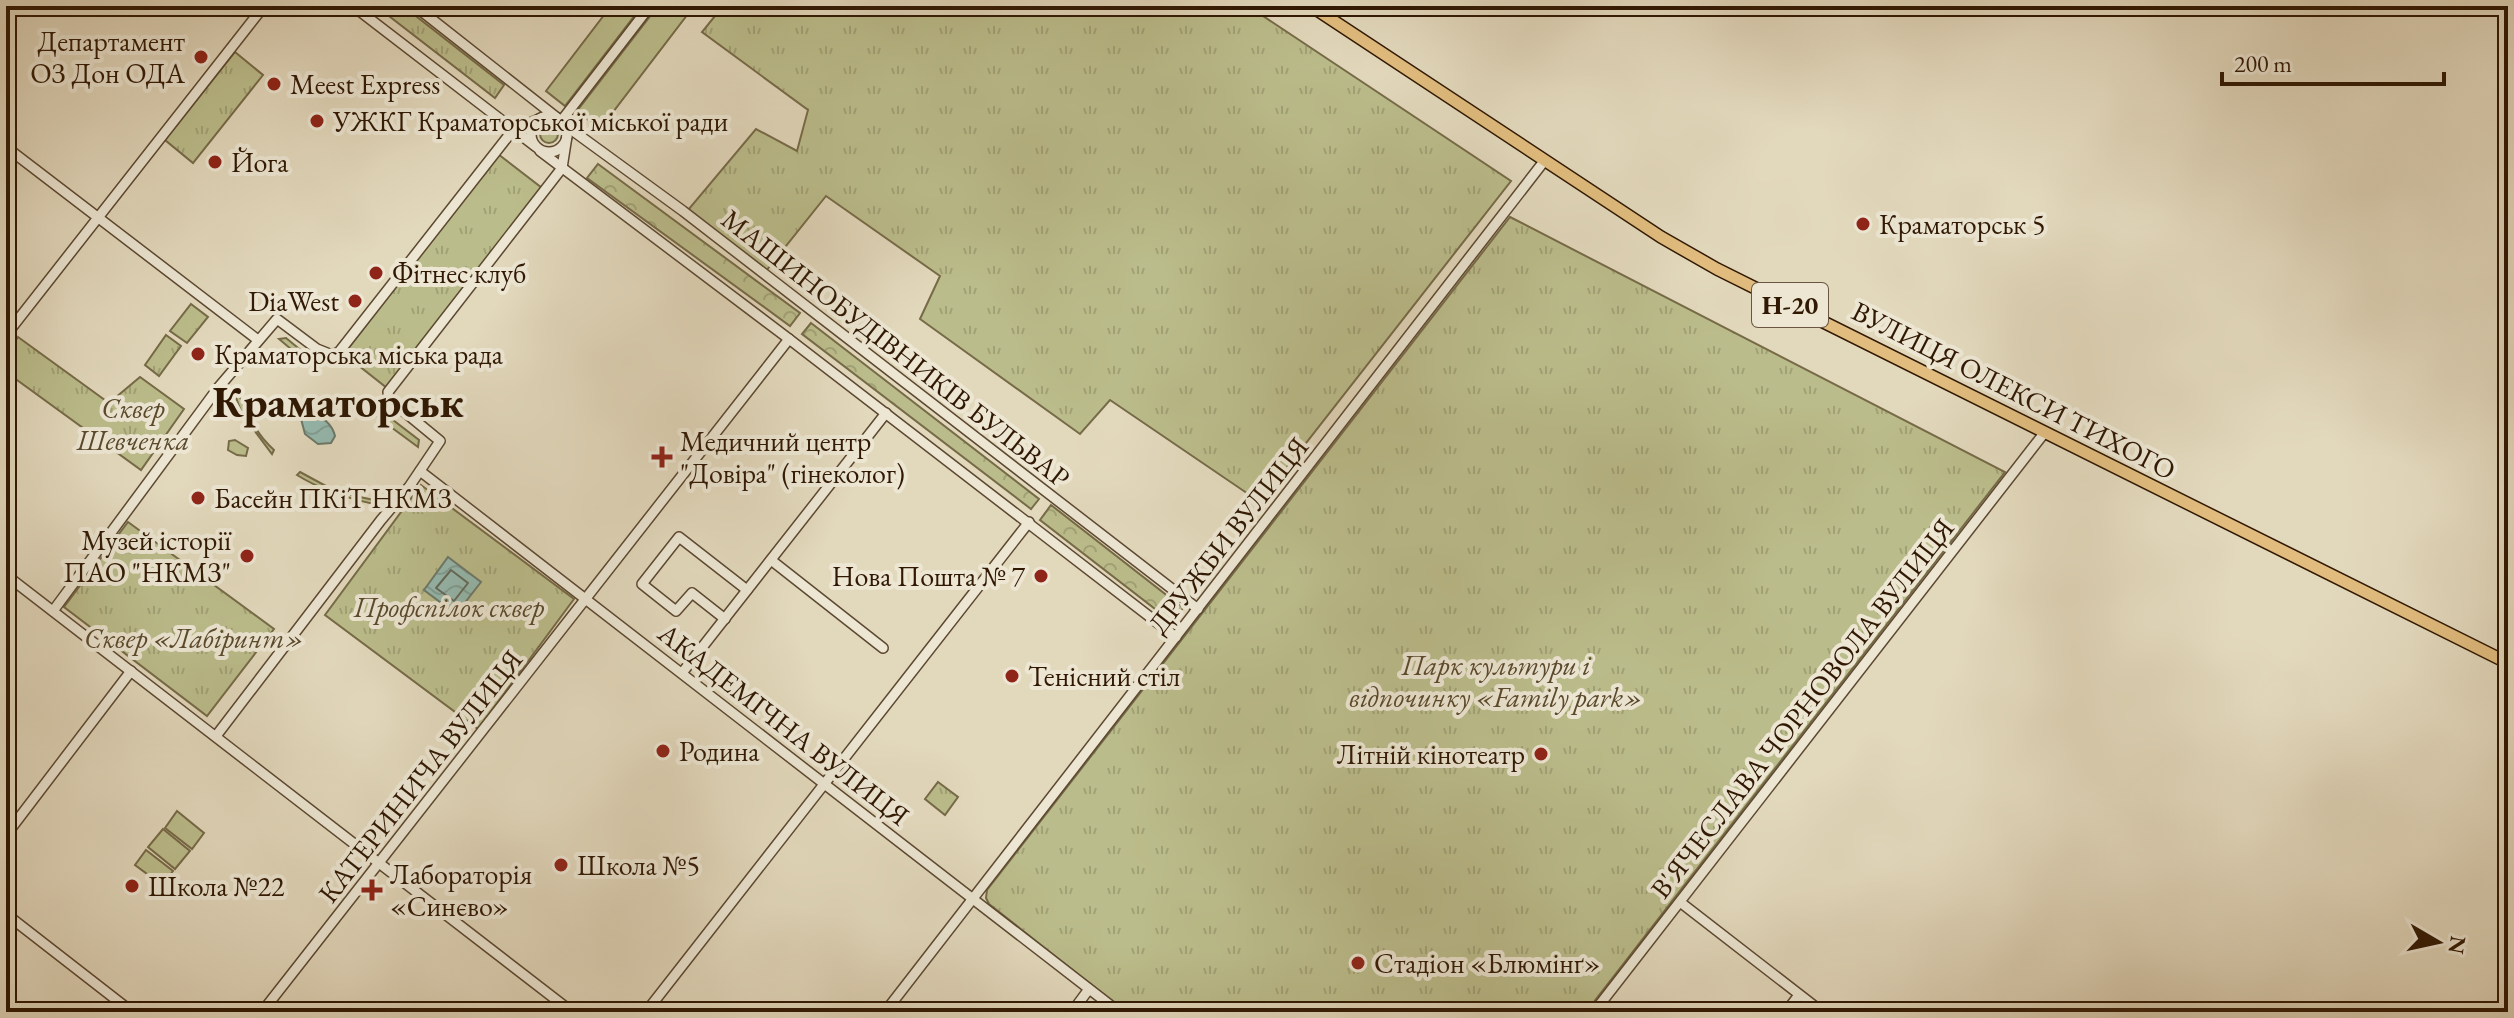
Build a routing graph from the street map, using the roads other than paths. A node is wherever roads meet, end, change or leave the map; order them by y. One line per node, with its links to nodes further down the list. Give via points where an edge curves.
1 (264, 6): 14 (street)
2 (353, 6): 8 (street, МАШИНОБУДІВНИКІВ БУЛЬВАР)
3 (415, 6): 7 (street, МАШИНОБУДІВНИКІВ БУЛЬВАР)
4 (650, 6): 7 (street)
5 (1311, 6): 12 (main road, ВУЛИЦЯ ОЛЕКСИ ТИХОГО / Н-20)
6 (544, 117): 7 (street); 8 (street); 11 (street, via 532,129)
7 (561, 120): 9 (street); 26 (street, МАШИНОБУДІВНИКІВ БУЛЬВАР)
8 (513, 130): 11 (street, МАШИНОБУДІВНИКІВ БУЛЬВАР); 17 (street, via 339,352 317,349 277,319)
9 (567, 136): 11 (street, via 558,151); 13 (street)
10 (6, 147): 14 (street)
11 (538, 149): 13 (street, МАШИНОБУДІВНИКІВ БУЛЬВАР)
12 (1545, 160): 19 (main road, ВУЛИЦЯ ОЛЕКСИ ТИХОГО / Н-20, via 1717,269); 26 (street, ДРУЖБИ ВУЛИЦЯ)
13 (562, 168): 16 (street, МАШИНОБУДІВНИКІВ БУЛЬВАР); 20 (street, via 388,392 389,399 440,441)
14 (98, 218): 15 (street); 17 (street)
15 (6, 335)
16 (789, 339): 18 (street, МАШИНОБУДІВНИКІВ БУЛЬВАР); 25 (street, КАТЕРИНИЧА ВУЛИЦЯ)
17 (258, 340): 27 (street)
18 (886, 413): 21 (street, МАШИНОБУДІВНИКІВ БУЛЬВАР); 22 (street)
19 (2045, 432): 31 (main road, ВУЛИЦЯ ОЛЕКСИ ТИХОГО / Н-20); 39 (street, В'ЯЧЕСЛАВА ЧОРНОВОЛА ВУЛИЦЯ)
20 (420, 471): 25 (street, АКАДЕМІЧНА ВУЛИЦЯ); 34 (street)
21 (1029, 522): 29 (street, МАШИНОБУДІВНИКІВ БУЛЬВАР); 35 (street)
22 (771, 560): 24 (street); 30 (street)
23 (6, 575): 27 (street)
24 (747, 590): 28 (street); 28 (street, via 679,537 642,584 676,611 692,593)
25 (586, 598): 33 (street, АКАДЕМІЧНА ВУЛИЦЯ); 37 (street, КАТЕРИНИЧА ВУЛИЦЯ)
26 (1198, 609): 29 (street, ДРУЖБИ ВУЛИЦЯ)
27 (53, 611): 32 (street)
28 (725, 619): 33 (street)
29 (1176, 637): 38 (street, ДРУЖБИ ВУЛИЦЯ)
30 (883, 648)
31 (2508, 663)
32 (131, 671): 34 (street); 36 (street)
33 (682, 673): 35 (street, АКАДЕМІЧНА ВУЛИЦЯ)
34 (216, 736): 37 (street)
35 (824, 784): 38 (street, АКАДЕМІЧНА ВУЛИЦЯ); 46 (street)
36 (6, 835)
37 (380, 864): 44 (street, КАТЕРИНИЧА ВУЛИЦЯ); 45 (street)
38 (974, 898): 41 (street, АКАДЕМІЧНА ВУЛИЦЯ); 47 (street, ДРУЖБИ ВУЛИЦЯ)
39 (1680, 902): 42 (street); 50 (street, В'ЯЧЕСЛАВА ЧОРНОВОЛА ВУЛИЦЯ)
40 (6, 914): 43 (street)
41 (1089, 989): 48 (street); 49 (street, АКАДЕМІЧНА ВУЛИЦЯ)
42 (1799, 995): 51 (street); 52 (street)
43 (132, 1012)
44 (262, 1012)
45 (572, 1012)
46 (646, 1012)
47 (885, 1012)
48 (1072, 1012)
49 (1119, 1012)
50 (1594, 1012)
51 (1786, 1012)
52 (1822, 1012)

